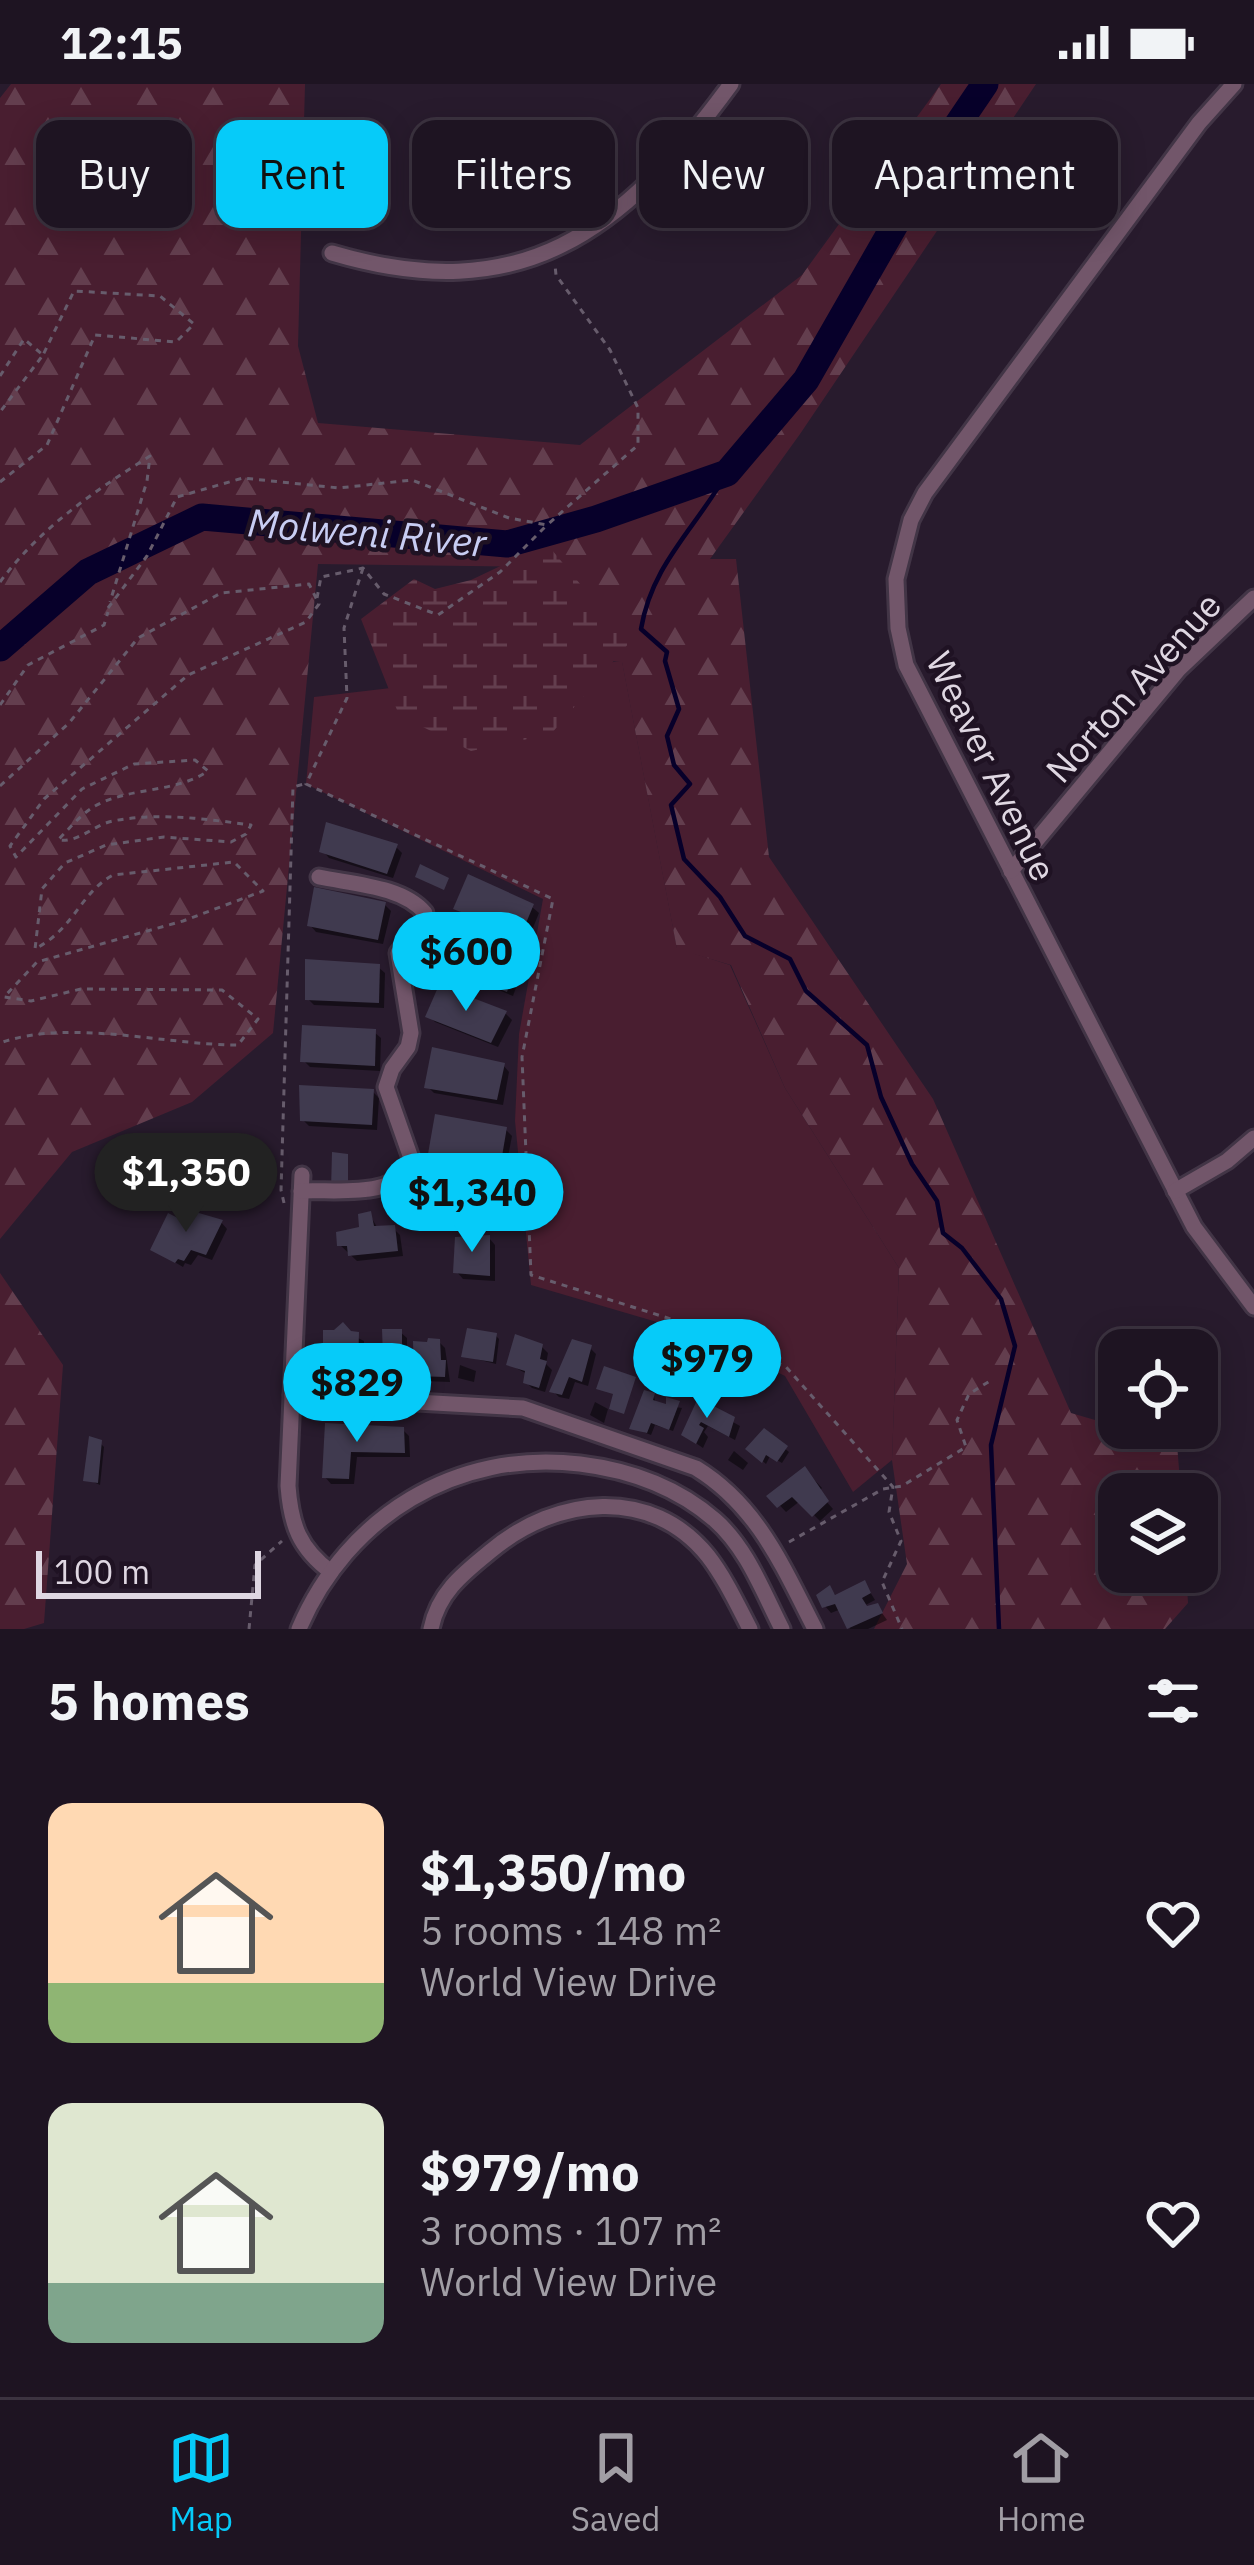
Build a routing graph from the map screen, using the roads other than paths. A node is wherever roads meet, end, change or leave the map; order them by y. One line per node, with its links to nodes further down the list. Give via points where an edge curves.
1 (731, 84): 3 (street, via 639,190 559,248 484,272 446,274)
2 (1234, 84): 5 (street, Weaver Avenue, via 925,493 902,549 896,605 906,665)
3 (332, 253)
4 (1254, 598): 5 (street, Norton Avenue, via 1179,669)
5 (1011, 871): 8 (street, Weaver Avenue)
6 (320, 877): 10 (street, via 394,894 425,914 398,953 411,1033 386,1088 412,1161 388,1185 302,1183)
7 (1254, 1138): 8 (street)
8 (1174, 1191): 9 (street, Weaver Avenue)
9 (1254, 1307)
10 (292, 1395): 11 (street, via 288,1486 297,1536); 16 (street, via 523,1408 696,1468 737,1498 771,1543)
11 (331, 1571): 12 (street); 15 (street, via 384,1514 439,1482 500,1465 598,1466 657,1483 713,1518 745,1557)
12 (298, 1629)
13 (431, 1629): 14 (street, via 448,1590 501,1542 534,1521 588,1504 643,1512 686,1534)
14 (750, 1629)
15 (782, 1629)
16 (815, 1629)

